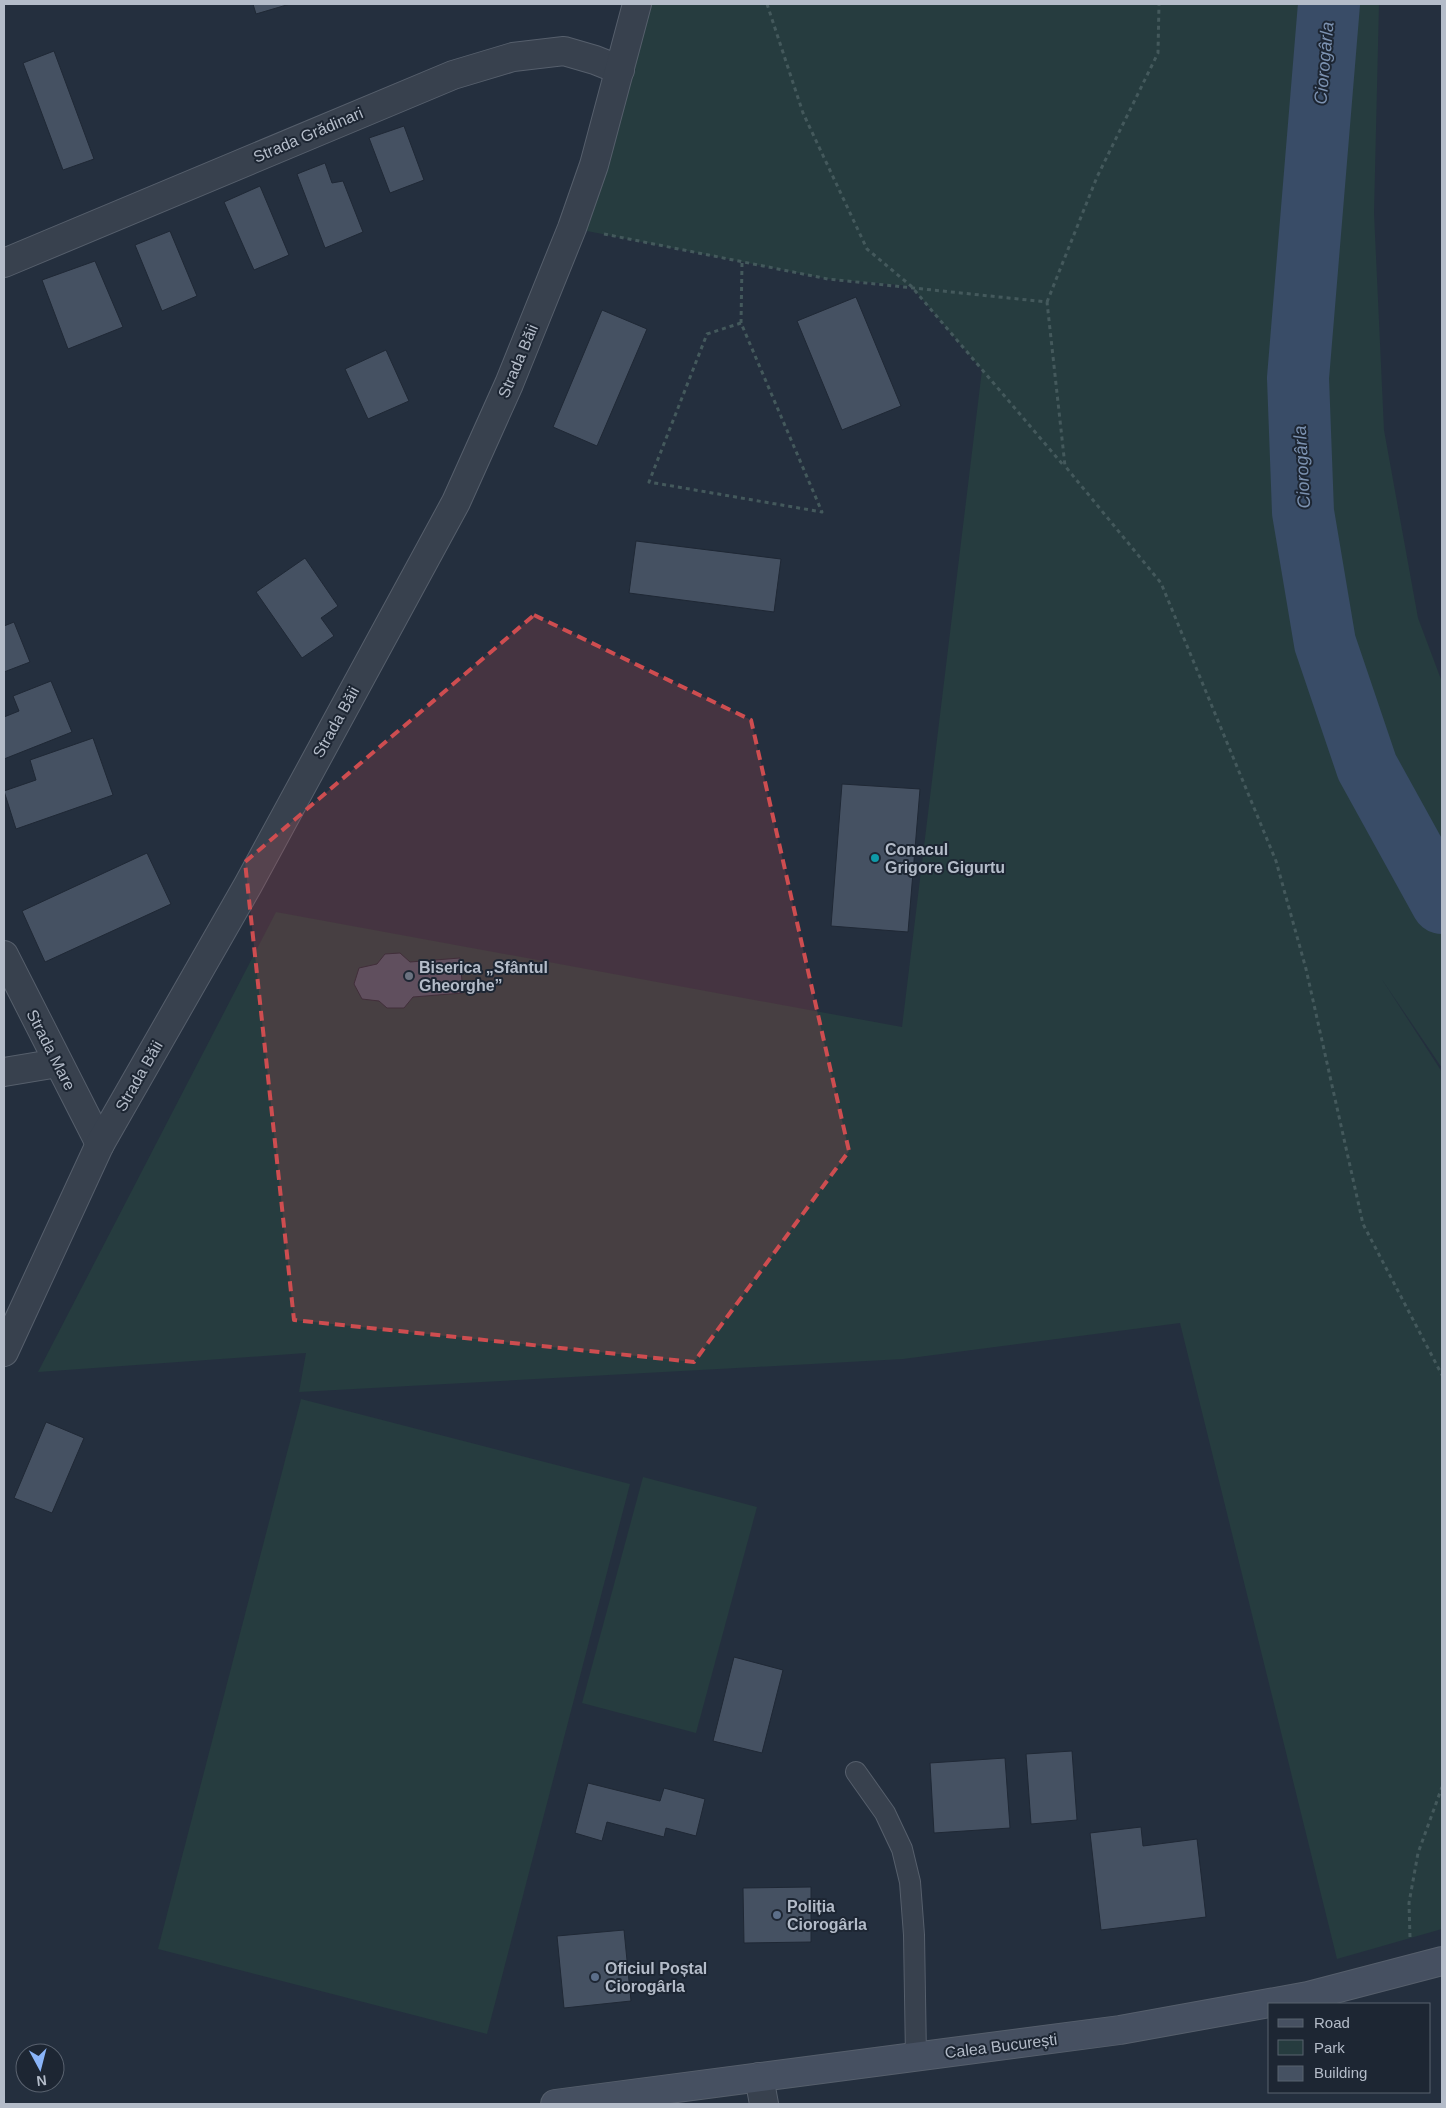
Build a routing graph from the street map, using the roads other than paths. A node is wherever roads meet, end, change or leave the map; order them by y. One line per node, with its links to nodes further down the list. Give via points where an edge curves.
1 (637, 4): 2 (street, Strada Băii)
2 (620, 70): 3 (street, Strada Grădinari, via 564,51 513,57 453,75); 7 (street, Strada Băii, via 594,165 572,228 509,384 456,502 248,885)
3 (4, 263)
4 (4, 955): 5 (street, Strada Mare)
5 (58, 1063): 6 (street); 7 (street, Strada Mare)
6 (4, 1072)
7 (100, 1144): 8 (street, Strada Băii)
8 (4, 1352)
9 (856, 1772): 13 (lane, via 885,1813 902,1849 910,1882)
10 (1442, 1961): 12 (main road, Calea București)
11 (1268, 2003): 13 (main road, Calea București, via 1130,2028)
12 (1269, 2003)
13 (916, 2057): 14 (main road, Calea București)
14 (759, 2076): 15 (main road, Calea București); 16 (street)
15 (555, 2104)
16 (764, 2104)

